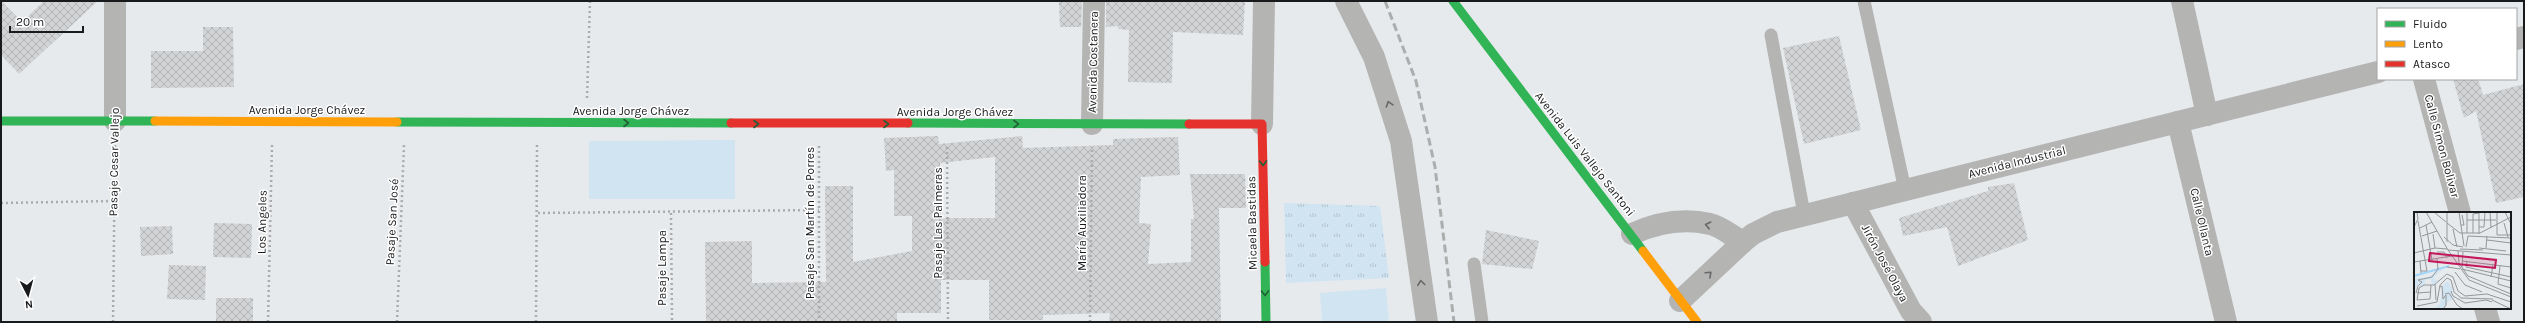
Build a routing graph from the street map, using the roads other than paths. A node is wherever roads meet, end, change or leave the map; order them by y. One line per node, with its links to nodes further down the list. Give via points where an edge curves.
1 (115, 1): 13 (street, Pasaje Cesar Vallejo)
2 (1094, 1): 15 (street, Avenida Costanera)
3 (1264, 1): 16 (street)
4 (1346, 1): 27 (street, one-way to 4, via 1401,140 1374,57)
5 (1453, 1): 21 (street, Avenida Luis Vallejo Santoni)
6 (1864, 1): 17 (lane)
7 (2182, 1): 11 (street)
8 (1771, 35): 20 (lane)
9 (2377, 72): 11 (street, Avenida Industrial)
10 (2424, 80): 19 (street, Calle Simon Bolivar)
11 (2207, 115): 14 (street, Avenida Industrial)
12 (1, 121): 13 (street, Avenida Jorge Chávez)
13 (115, 121): 15 (street, Avenida Jorge Chávez, one-way to 15)
14 (2178, 122): 17 (street, Avenida Industrial); 31 (street, Calle Ollanta)
15 (1092, 124): 16 (street, Avenida Jorge Chávez)
16 (1262, 124): 26 (street, Micaela Bastidas, one-way to 26)
17 (1904, 190): 18 (street, Avenida Industrial)
18 (1853, 203): 20 (street, Avenida Industrial); 30 (street, Jirón José Olaya, via 1911,311)
19 (2460, 212)
20 (1804, 214): 22 (street, Avenida Industrial, via 1778,222)
21 (1632, 234): 22 (street, one-way to 21, via 1712,224 1688,222 1668,222 1649,226); 24 (street, Avenida Luis Vallejo Santoni)
22 (1743, 242): 24 (street, Avenida Industrial, one-way to 22)
23 (1474, 264): 28 (lane)
24 (1680, 300): 29 (street, Avenida Luis Vallejo Santoni)
25 (2485, 309): 32 (street)
26 (1266, 322)
27 (1427, 322)
28 (1482, 322)
29 (1697, 322)
30 (1921, 322)
31 (2226, 322)
32 (2489, 322)

